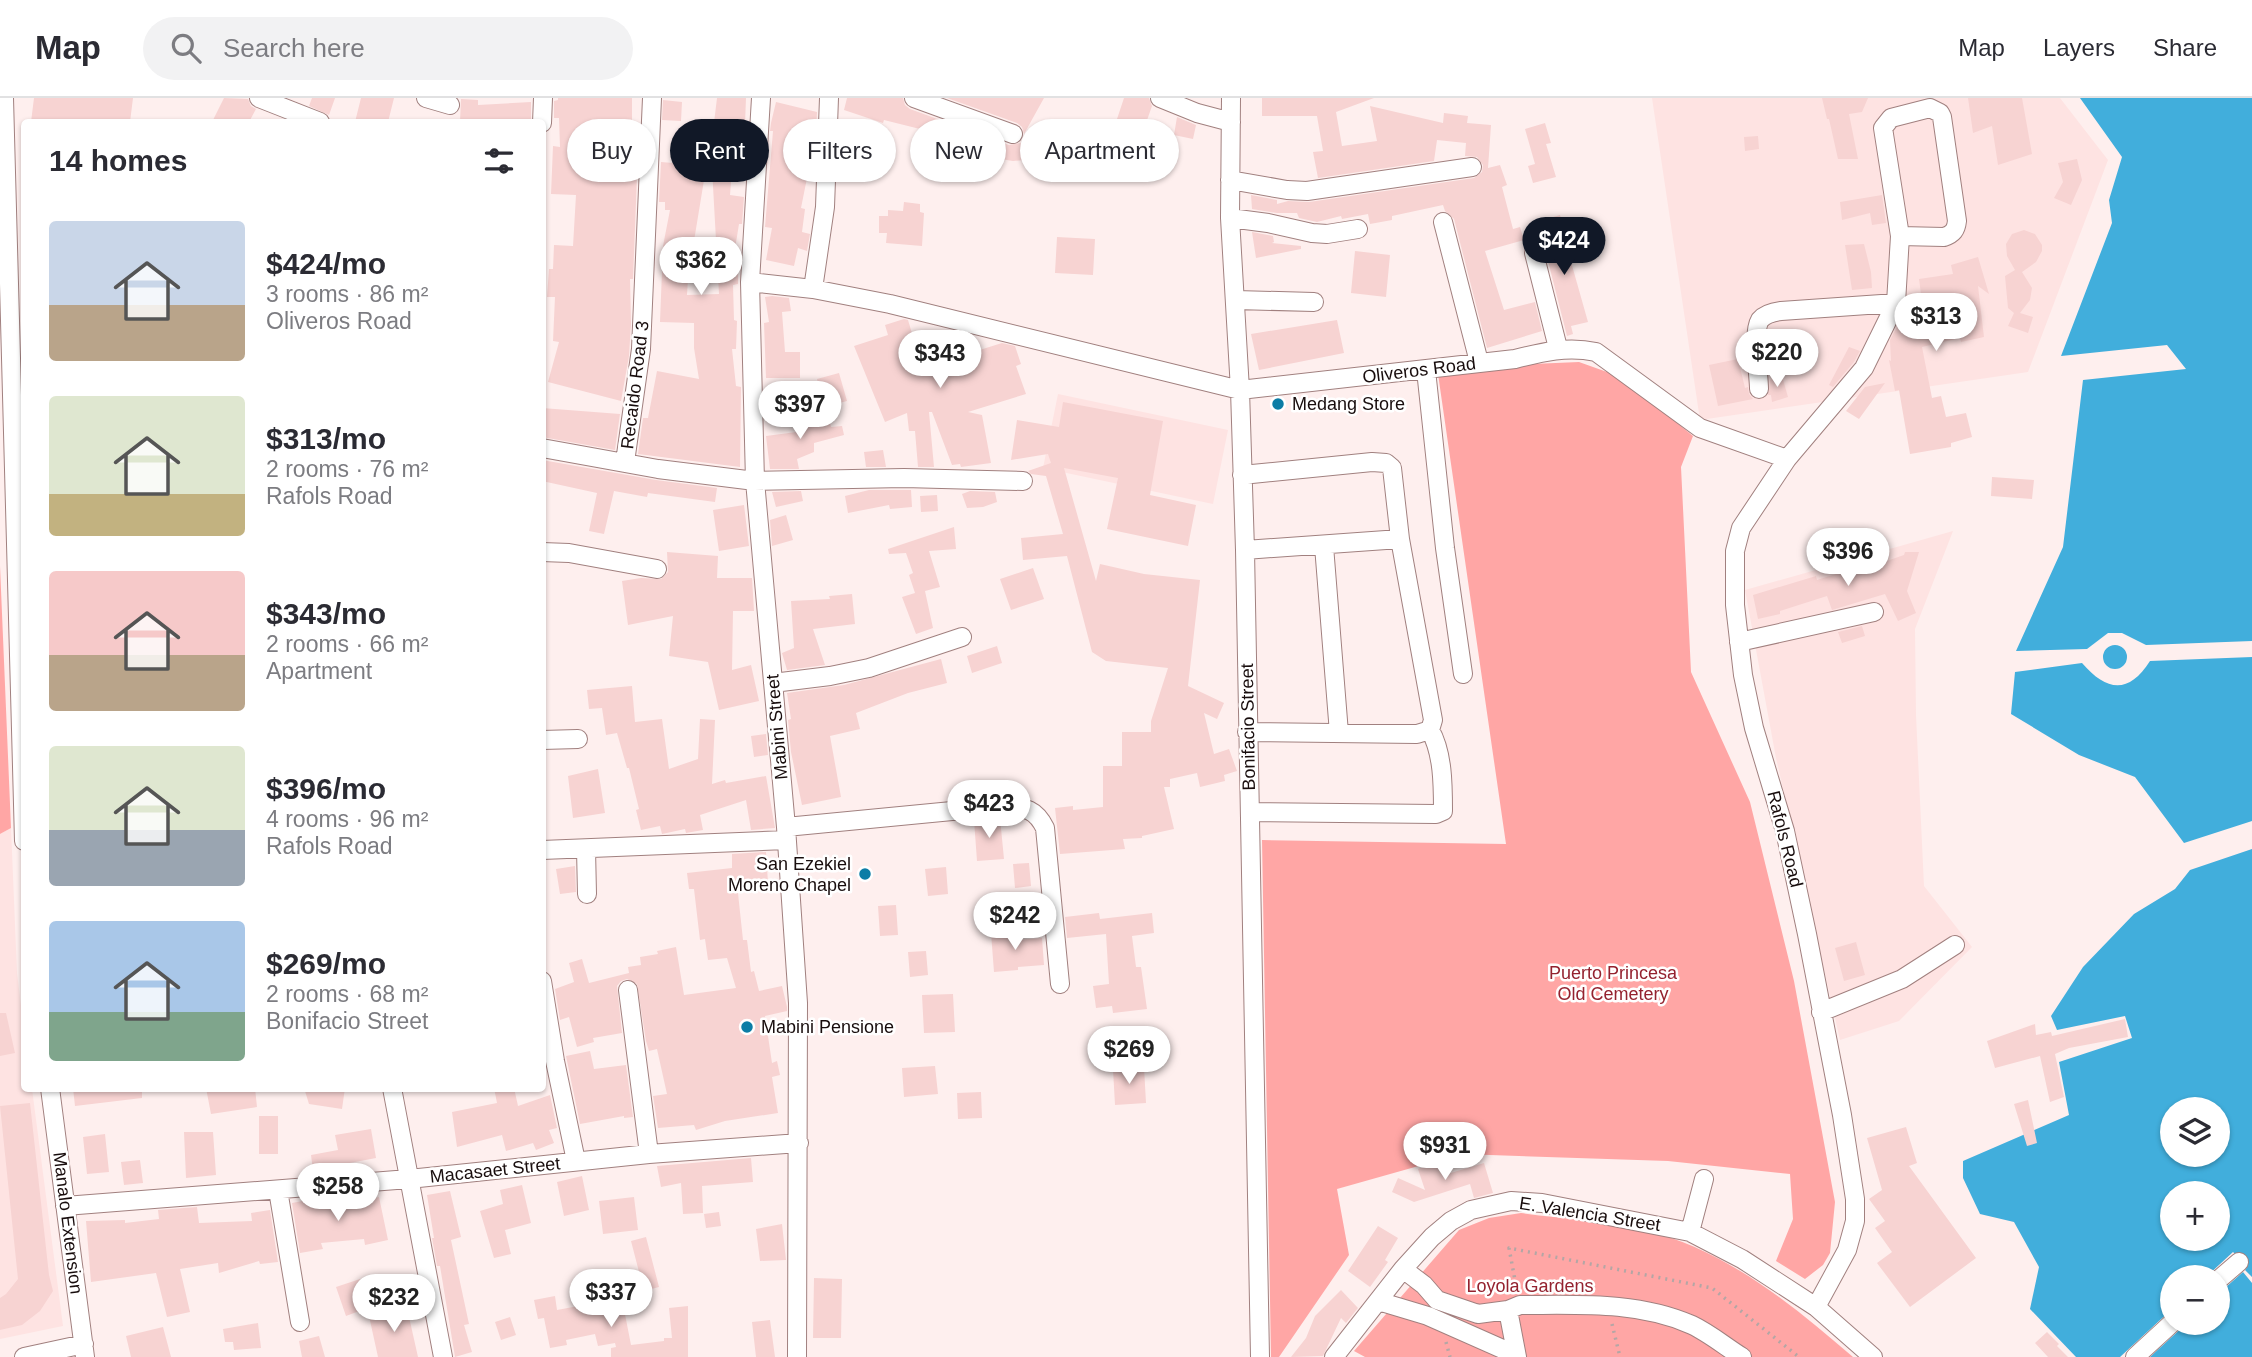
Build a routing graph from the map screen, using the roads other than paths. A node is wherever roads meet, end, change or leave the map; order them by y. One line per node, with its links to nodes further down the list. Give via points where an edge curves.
1 (4, 98): 16 (street)
2 (259, 98): 12 (street)
3 (426, 98): 11 (street)
4 (543, 98): 13 (street)
5 (652, 98): 40 (street, Recaido Road 3, via 641,349)
6 (761, 98): 26 (street, Mabini Street)
7 (829, 98): 27 (street, via 825,207)
8 (914, 98): 15 (street)
9 (1160, 98): 14 (street)
10 (1231, 98): 14 (street, Bonifacio Street)
11 (449, 108)
12 (312, 119)
13 (542, 119)
14 (1231, 122): 18 (street, Bonifacio Street)
15 (1013, 134)
16 (10, 146): 20 (street)
17 (1472, 167): 18 (street, via 1307,191)
18 (1230, 180): 19 (street, Bonifacio Street)
19 (1230, 218): 22 (street, via 1312,233); 28 (street, Bonifacio Street)
20 (4, 220): 25 (street)
21 (1443, 222): 33 (street)
22 (1358, 229)
23 (1900, 236): 23 (street, via 1883,128 1891,118 1930,108 1942,117 1958,221 1951,235 1944,237); 30 (street)
24 (1534, 253): 32 (street)
25 (4, 272): 31 (street)
26 (750, 282): 27 (street, Oliveros Road); 42 (street, Mabini Street)
27 (813, 289): 36 (street, Oliveros Road)
28 (1236, 300): 29 (street); 36 (street, Bonifacio Street)
29 (1314, 302)
30 (1896, 303): 35 (street, via 1765,315 1757,337); 38 (street, Rafols Road, via 1864,368)
31 (6, 343): 39 (street)
32 (1558, 348): 33 (street, Oliveros Road); 38 (street, Oliveros Road, via 1596,352 1700,428)
33 (1479, 362): 34 (street, Oliveros Road)
34 (1426, 370): 36 (street, Oliveros Road); 52 (street)
35 (1759, 389)
36 (1240, 390): 41 (street, Bonifacio Street)
37 (546, 449): 40 (street)
38 (1787, 459): 51 (street, Rafols Road, via 1741,528 1735,551)
39 (13, 460): 57 (street)
40 (625, 462): 42 (street)
41 (1242, 475): 44 (street, via 1387,463 1392,468); 46 (street, Bonifacio Street)
42 (755, 481): 43 (street); 53 (street, Mabini Street)
43 (1023, 481)
44 (1401, 539): 45 (street); 54 (street, via 1433,714)
45 (1324, 546): 46 (street); 56 (street)
46 (1245, 550): 55 (street, Bonifacio Street)
47 (546, 552): 48 (street)
48 (657, 569)
49 (1874, 612): 51 (street)
50 (962, 637): 53 (street, via 869,668)
51 (1740, 642): 69 (street, Rafols Road, via 1754,728 1785,831)
52 (1463, 674)
53 (773, 683): 61 (street, Mabini Street)
54 (1430, 730): 56 (street, via 1417,734); 60 (street, via 1437,742 1443,811)
55 (1247, 732): 56 (street); 60 (street, Bonifacio Street)
56 (1339, 733)
57 (21, 737)
58 (578, 739): 59 (street)
59 (546, 740)
60 (1251, 812): 95 (street, Bonifacio Street)
61 (786, 834): 63 (street); 66 (street, via 1004,806 1029,810 1045,828); 72 (street, Mabini Street, via 798,1003)
62 (546, 849): 63 (street)
63 (586, 849): 64 (street)
64 (587, 894)
65 (1955, 946): 69 (street, via 1902,979)
66 (1060, 984)
67 (628, 990): 73 (street)
68 (546, 1006): 74 (street)
69 (1821, 1012): 85 (street, Rafols Road, via 1843,1125 1855,1221 1847,1250)
70 (51, 1092): 78 (street, Manalo Extension)
71 (393, 1092): 75 (street)
72 (799, 1143): 73 (street, Macasaet Street); 94 (street, Mabini Street)
73 (649, 1154): 74 (street, Macasaet Street)
74 (576, 1161): 75 (street, Macasaet Street)
75 (409, 1179): 77 (street, Macasaet Street); 93 (street)
76 (1704, 1179): 79 (street)
77 (278, 1190): 78 (street, Macasaet Street); 88 (street)
78 (65, 1206): 90 (street, Manalo Extension)
79 (1690, 1232): 81 (street, E. Valencia Street, via 1511,1201 1471,1210 1451,1222); 85 (street, E. Valencia Street, via 1742,1259)
80 (2239, 1262): 82 (street)
81 (1403, 1269): 83 (street); 84 (street, E. Valencia Street)
82 (2230, 1270)
83 (1437, 1300): 86 (street, via 1478,1314); 87 (street)
84 (1378, 1301): 87 (street); 96 (street, E. Valencia Street)
85 (1815, 1307): 98 (street, E. Valencia Street)
86 (1508, 1310): 91 (street); 97 (street, via 1520,1305 1608,1305 1644,1311 1692,1325)
87 (1428, 1316): 91 (street)
88 (300, 1322)
89 (2160, 1334): 99 (street)
90 (84, 1351): 92 (street)
91 (1517, 1356)
92 (23, 1357)
93 (443, 1357)
94 (797, 1357)
95 (1260, 1357)
96 (1334, 1357)
97 (1742, 1357)
98 (1873, 1357)
99 (2136, 1357)

